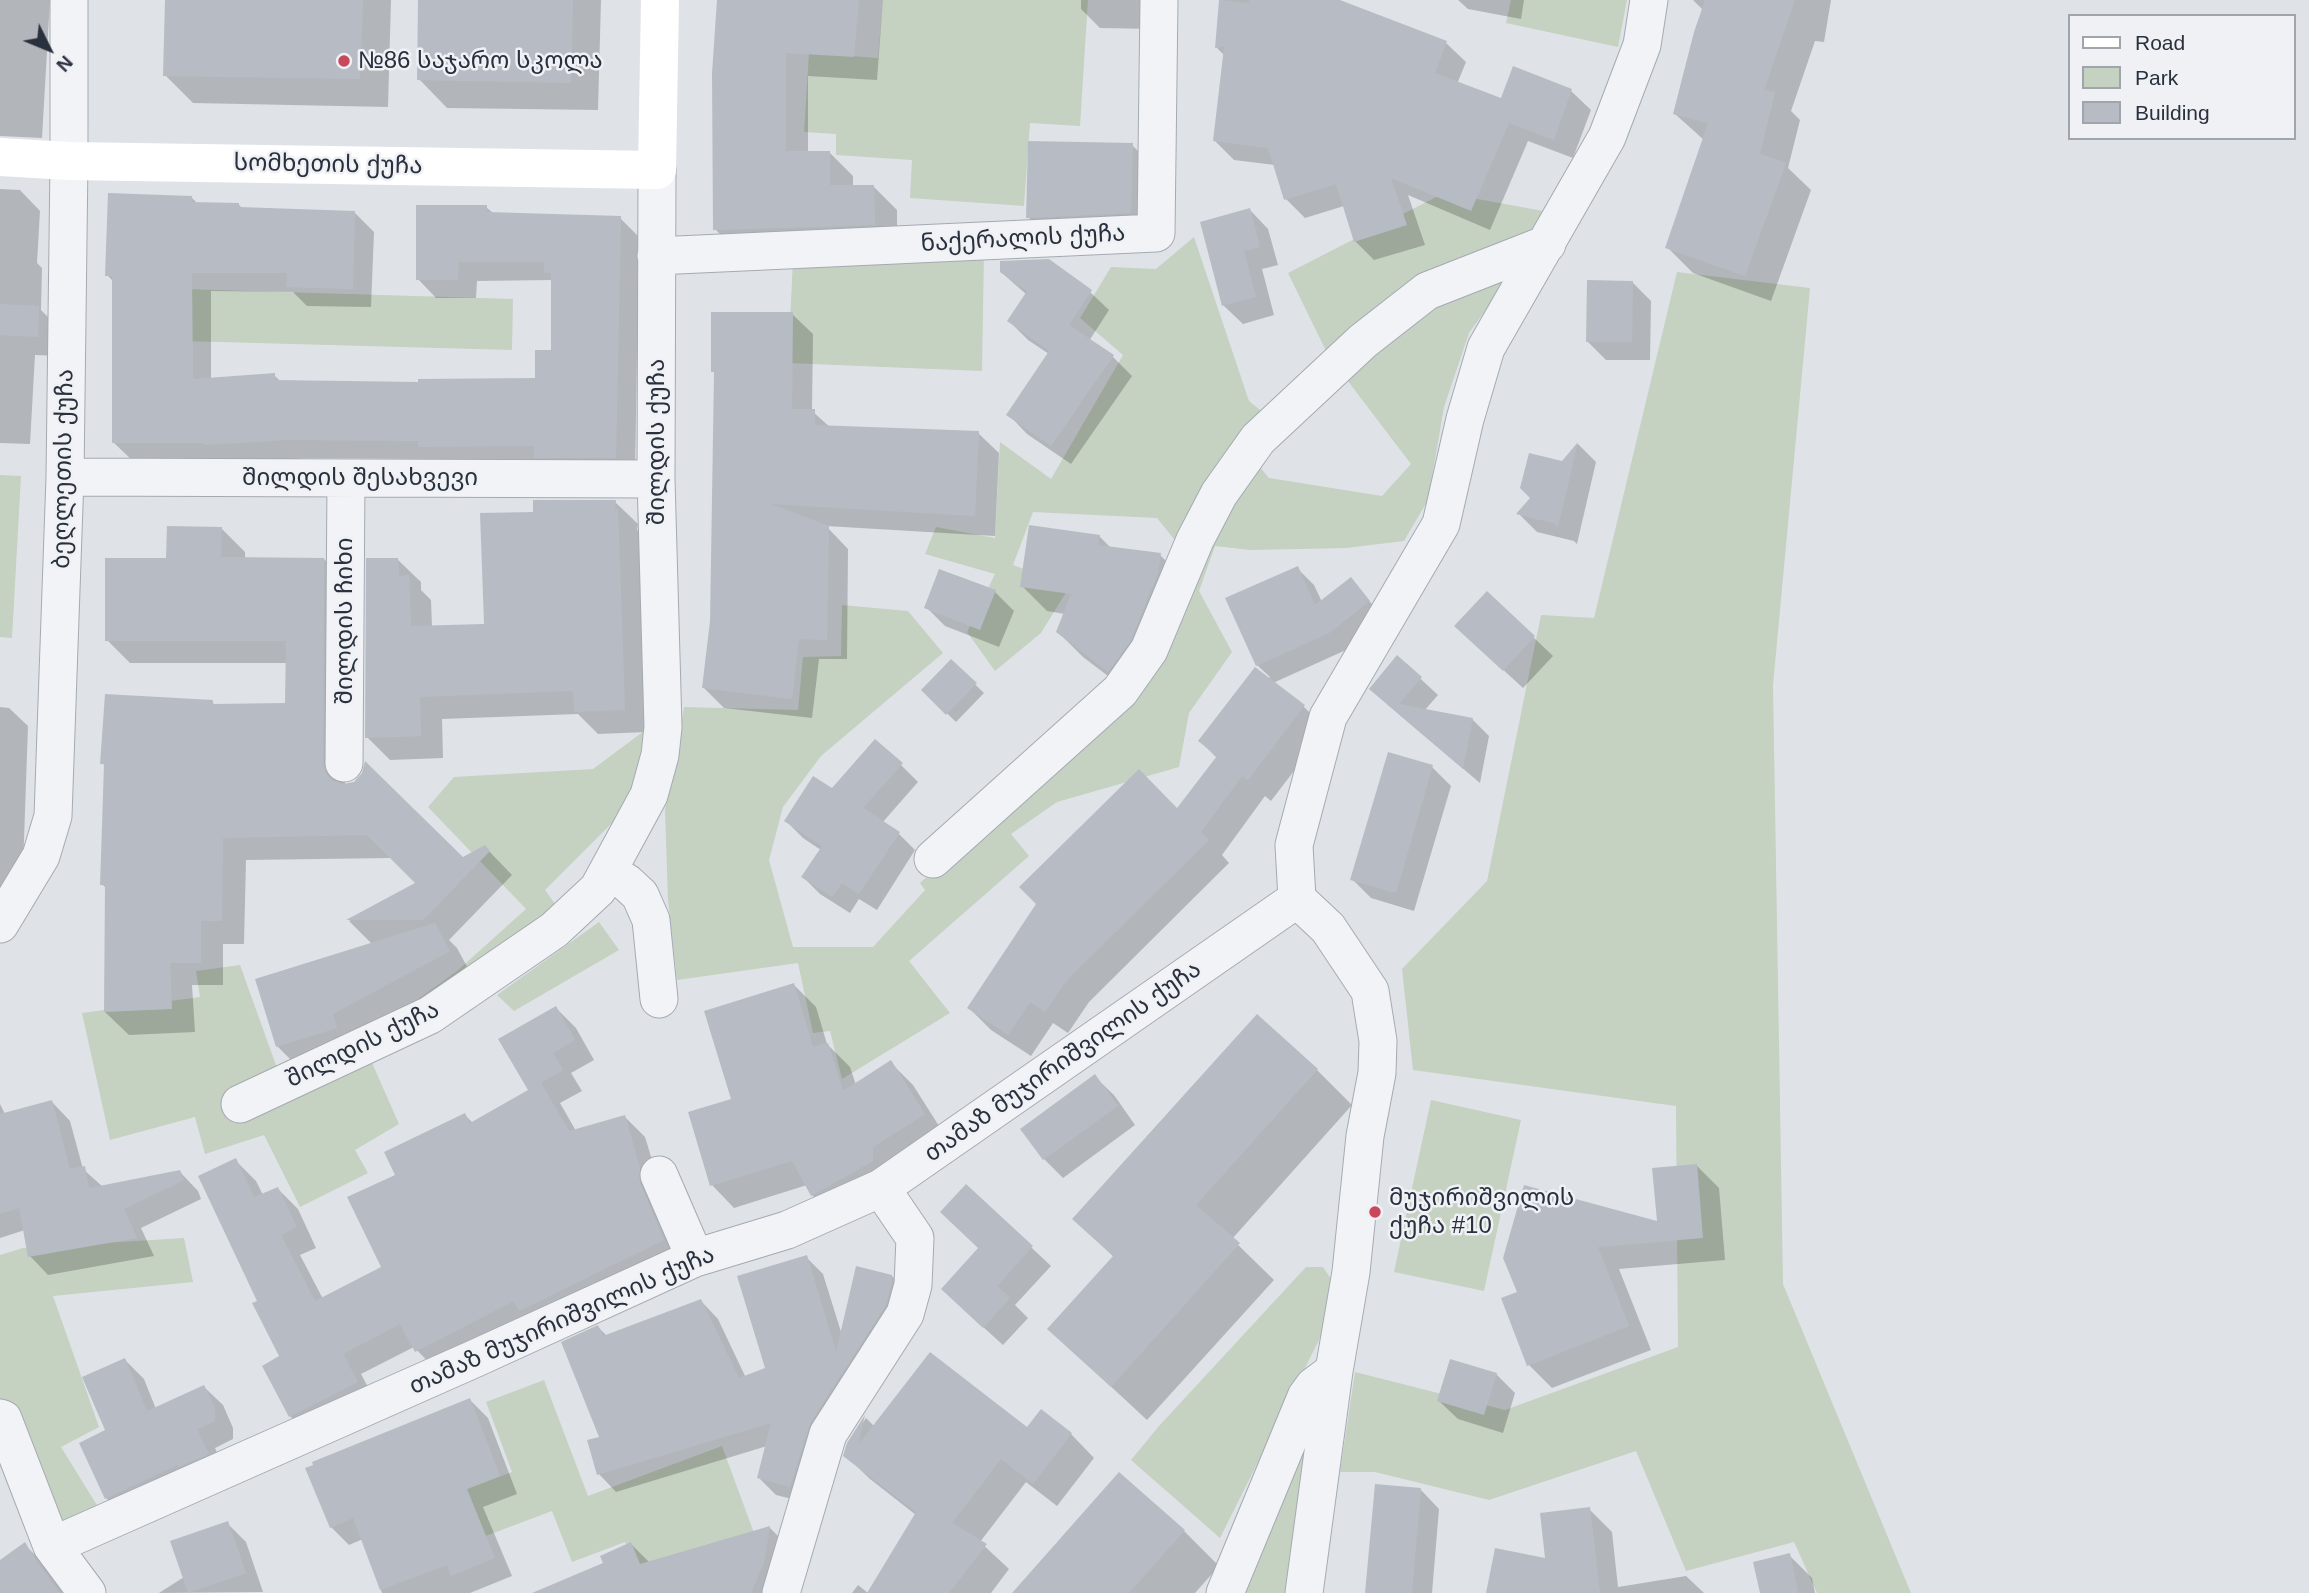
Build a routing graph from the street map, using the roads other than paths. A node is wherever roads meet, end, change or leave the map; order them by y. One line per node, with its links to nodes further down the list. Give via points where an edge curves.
1 (69, 0): 6 (street, ბეღლეთის ქუჩა)
2 (660, 0): 7 (street, შილდის ქუჩა)
3 (1159, 0): 9 (street, ნაქერალის ქუჩა, via 1156,233)
4 (1649, 0): 8 (street, via 1642,45 1607,137)
5 (0, 157): 6 (street, სომხეთის ქუჩა)
6 (69, 161): 7 (street, სომხეთის ქუჩა); 10 (street, ბეღლეთის ქუჩა)
7 (657, 170): 9 (street, შილდის ქუჩა)
8 (1547, 244): 14 (street, via 1427,291 1363,341 1258,439 1219,494 1149,650 1120,691); 16 (street, via 1486,348 1441,524 1328,717 1294,845)
9 (656, 256): 12 (street, შილდის ქუჩა)
10 (65, 477): 11 (street, შილდის შესახვევი); 17 (street, ბეღლეთის ქუჩა, via 52,816 41,856)
11 (346, 478): 12 (street, შილდის შესახვევი); 13 (street, შილდის ჩიხი)
12 (656, 480): 15 (street, შილდის ქუჩა, via 660,755 649,795)
13 (344, 763)
14 (933, 859)
15 (609, 872): 18 (street, via 640,895 650,920); 19 (street, შილდის ქუჩა, via 580,908 554,930 430,1015)
16 (1297, 899): 21 (street, თამაზ მუჯირიშვილის ქუჩა); 23 (street, via 1328,928 1370,991 1378,1041 1351,1272)
17 (0, 925)
18 (659, 999)
19 (240, 1104)
20 (659, 1175): 22 (street)
21 (881, 1188): 22 (street, თამაზ მუჯირიშვილის ქუჩა, via 788,1230); 27 (street, via 915,1238 913,1285 905,1314 828,1434)
22 (695, 1258): 25 (street, თამაზ მუჯირიშვილის ქუჩა)
23 (1334, 1371): 28 (street, via 1306,1397); 29 (street)
24 (0, 1418): 25 (street)
25 (52, 1546): 26 (street)
26 (88, 1593)
27 (781, 1593)
28 (1225, 1593)
29 (1304, 1593)

